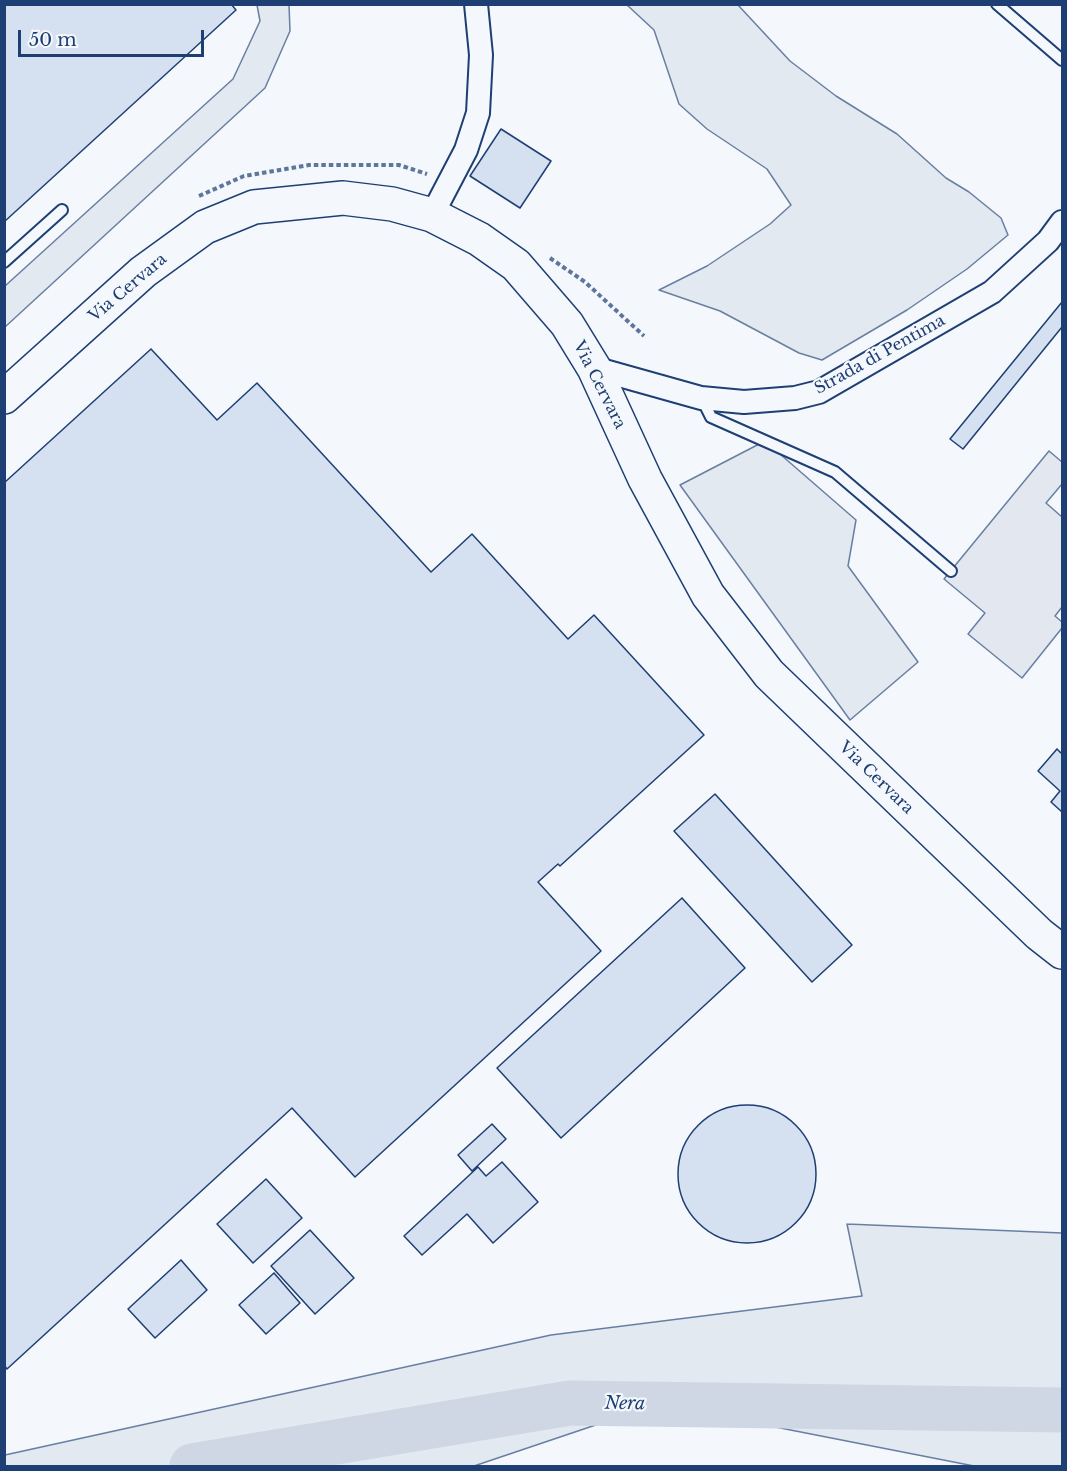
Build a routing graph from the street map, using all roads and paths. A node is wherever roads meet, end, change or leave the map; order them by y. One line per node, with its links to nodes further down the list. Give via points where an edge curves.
1 (476, 4): 4 (street, via 481,56 478,113 466,150)
2 (997, 4): 3 (lane)
3 (1062, 60)
4 (446, 186): 5 (path, via 414,168 399,165 309,165 244,177 209,189); 7 (street)
5 (192, 201)
6 (62, 210): 10 (lane)
7 (432, 215): 12 (main road, Via Cervara, via 479,239 516,265 567,324); 13 (main road, Via Cervara, via 392,204 343,198 254,207 205,228 143,272)
8 (1062, 222): 14 (street, Strada di Pentima, via 1048,242 992,292 819,392 795,399 744,402)
9 (548, 257): 11 (path, via 585,282)
10 (4, 262)
11 (644, 336)
12 (594, 368): 14 (street, Strada di Pentima); 16 (main road, Via Cervara, via 645,479 708,595 769,674 1031,927)
13 (4, 397)
14 (701, 398): 15 (lane, via 711,417 835,472)
15 (951, 571)
16 (1062, 952)

